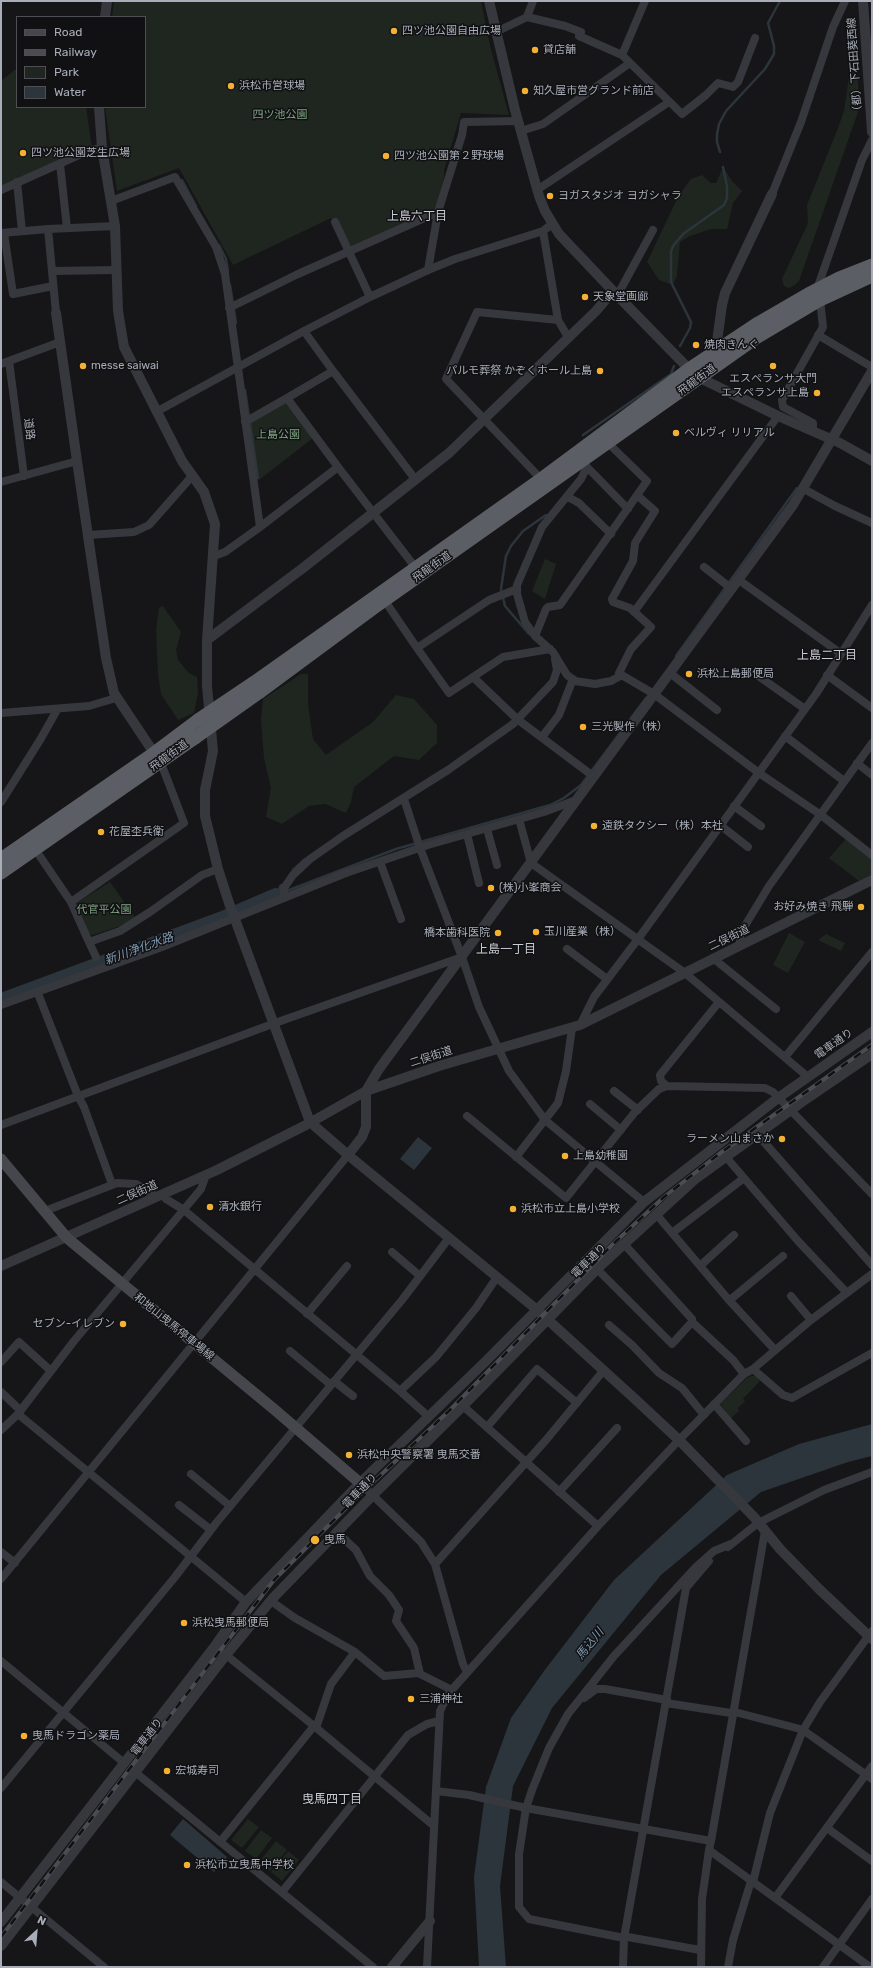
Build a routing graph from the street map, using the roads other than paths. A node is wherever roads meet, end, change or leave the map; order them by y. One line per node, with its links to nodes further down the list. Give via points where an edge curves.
1 (107, 1): 7 (street)
2 (490, 1): 9 (street)
3 (533, 1): 8 (street)
4 (645, 1): 11 (street)
5 (845, 1): 23 (street, via 833,27 801,122)
6 (863, 1): 16 (street, （都）下石田葵西線)
7 (105, 16)
8 (527, 18): 9 (street); 11 (street, via 581,32 579,36)
9 (496, 32): 15 (street)
10 (755, 38): 13 (street, via 738,82 733,87 718,83 682,114)
11 (622, 55): 12 (street)
12 (630, 63): 13 (street); 15 (street, via 543,124)
13 (668, 102): 22 (street)
14 (99, 108): 18 (street, via 98,122)
15 (519, 126): 22 (street); 25 (street, via 464,122)
16 (872, 132)
17 (872, 140): 43 (street, via 862,160)
18 (102, 148): 19 (street, via 90,150); 24 (street)
19 (60, 164): 20 (street); 29 (street)
20 (17, 182): 21 (street); 32 (street)
21 (1, 190)
22 (537, 190): 27 (street)
23 (772, 194): 52 (street, via 725,293)
24 (111, 201): 28 (street); 45 (street, via 175,177 219,253)
25 (438, 212): 35 (street); 38 (street)
26 (336, 222): 35 (street)
27 (552, 224): 33 (street); 42 (street)
28 (116, 226): 29 (street); 37 (street)
29 (67, 228): 30 (street)
30 (48, 229): 32 (street); 39 (street)
31 (653, 230): 42 (street)
32 (22, 231): 34 (street)
33 (543, 231): 38 (street); 47 (street)
34 (3, 233): 41 (street, via 13,294)
35 (350, 251): 44 (street); 45 (street)
36 (872, 265): 43 (highway, 飛龍街道)
37 (117, 270): 39 (street); 63 (street, via 118,311 124,347)
38 (428, 270): 44 (street)
39 (52, 271): 41 (street)
40 (872, 276): 43 (highway, 飛龍街道)
41 (53, 286): 46 (street)
42 (615, 294): 50 (street); 58 (street)
43 (819, 294): 49 (street, via 823,323); 52 (highway, 飛龍街道, via 758,323); 56 (highway, 飛龍街道)
44 (370, 297): 48 (street)
45 (233, 307): 55 (street)
46 (56, 313): 51 (street)
47 (558, 320): 50 (street); 66 (street, via 477,312 446,379)
48 (304, 331): 55 (street); 59 (street)
49 (818, 335): 57 (street); 67 (street, via 782,400 783,406 813,423)
50 (568, 337): 66 (street)
51 (60, 342): 53 (street); 70 (street)
52 (715, 354): 56 (street); 58 (highway, 飛龍街道)
53 (9, 361): 54 (street); 75 (street, 道路)
54 (1, 364)
55 (240, 366): 63 (street); 65 (street)
56 (714, 367): 61 (highway, 飛龍街道)
57 (872, 367)
58 (689, 369): 61 (street); 77 (highway, 飛龍街道)
59 (334, 371): 62 (street); 76 (street)
60 (872, 371): 68 (street)
61 (700, 378): 64 (street); 69 (highway, 飛龍街道)
62 (287, 398): 65 (street); 73 (street)
63 (156, 412): 74 (street, via 182,461)
64 (778, 416): 67 (street); 96 (street)
65 (248, 420): 85 (street)
66 (484, 420): 76 (street); 77 (street)
67 (813, 431): 68 (street)
68 (831, 440): 71 (street); 79 (street)
69 (608, 443): 72 (highway, 飛龍街道); 80 (street, via 647,481)
70 (77, 461): 75 (street); 87 (street)
71 (872, 461)
72 (585, 464): 81 (street, via 580,483); 82 (street); 94 (highway, 飛龍街道)
73 (338, 467): 83 (street); 85 (street)
74 (193, 475): 87 (street, via 150,525 134,532); 88 (street, via 204,492 215,524)
75 (24, 476): 78 (street)
76 (416, 479): 83 (street)
77 (541, 479): 89 (highway, 飛龍街道)
78 (1, 482)
79 (804, 488): 84 (street); 91 (street)
80 (638, 496): 82 (street); 96 (street, via 655,511 635,544 633,561 612,599 613,602)
81 (568, 497): 86 (street, via 579,503); 93 (street, via 542,527 522,571)
82 (628, 509): 86 (street)
83 (374, 512): 89 (street); 98 (street)
84 (872, 523)
85 (260, 526): 88 (street, via 225,552)
86 (611, 534): 97 (street, via 560,605 548,607)
87 (88, 535): 110 (street, via 106,658)
88 (214, 556): 98 (street)
89 (415, 567): 108 (highway, 飛龍街道)
90 (704, 567): 92 (street)
91 (739, 580): 92 (street); 101 (street)
92 (728, 586): 102 (street)
93 (517, 589): 97 (street, via 525,622); 99 (street, via 488,600)
94 (385, 601): 99 (street); 108 (highway, 飛龍街道)
95 (872, 605): 101 (street)
96 (634, 612): 105 (street, via 651,627 631,649)
97 (535, 636): 100 (street)
98 (207, 640): 144 (street, via 207,686 213,751 205,790 205,816)
99 (417, 648): 106 (street, via 449,693)
100 (552, 651): 106 (street, via 503,657); 107 (street, via 567,675); 116 (street, via 557,670 552,682)
101 (840, 653): 104 (street)
102 (670, 673): 109 (street); 114 (street)
103 (757, 674): 112 (street)
104 (827, 675): 111 (street); 112 (street)
105 (619, 676): 107 (street, via 611,681 595,684); 109 (street)
106 (473, 677): 116 (street)
107 (573, 679): 118 (street, via 559,715)
108 (256, 688): 120 (highway, 飛龍街道, bridge, via 195,738); 120 (highway, 飛龍街道, bridge, via 198,720)
109 (651, 692): 122 (street); 123 (street)
110 (116, 698): 113 (street, via 89,706); 120 (street)
111 (872, 708)
112 (805, 709): 117 (street)
113 (57, 710): 115 (street); 128 (street)
114 (718, 710)
115 (1, 713)
116 (517, 719): 118 (street); 126 (street)
117 (785, 736): 122 (street); 125 (street)
118 (542, 737): 123 (street)
119 (872, 744): 121 (street)
120 (157, 758): 138 (highway, 飛龍街道); 140 (highway, 飛龍街道); 149 (street, via 184,823)
121 (857, 763): 124 (street); 125 (street)
122 (758, 773): 129 (street); 130 (street)
123 (591, 774): 127 (street)
124 (872, 775)
125 (844, 781): 130 (street)
126 (404, 799): 136 (street); 148 (street, via 310,859 293,875)
127 (576, 800): 131 (street); 142 (street)
128 (1, 802)
129 (734, 806): 132 (street); 133 (street)
130 (821, 816): 139 (street); 154 (street, via 779,871 758,904 740,934)
131 (519, 819): 134 (street); 142 (street)
132 (720, 825): 137 (street); 152 (street)
133 (761, 826)
134 (487, 829): 135 (street); 143 (street)
135 (467, 834): 136 (street); 147 (street)
136 (419, 845): 141 (street); 158 (street)
137 (748, 847)
138 (35, 848): 145 (highway, 飛龍街道); 149 (street)
139 (872, 855)
140 (1, 859)
141 (380, 862): 148 (street); 151 (street)
142 (531, 863): 152 (street); 158 (street)
143 (497, 865)
144 (218, 869): 150 (street); 153 (street, via 202,875 120,930)
145 (1, 873)
146 (872, 880): 154 (street, 二俣街道)
147 (479, 883)
148 (284, 894): 150 (street)
149 (71, 902): 153 (street)
150 (234, 914): 162 (street); 166 (street)
151 (401, 919)
152 (638, 939): 160 (street); 161 (street)
153 (89, 942): 157 (street)
154 (740, 946): 159 (street, 二俣街道)
155 (567, 949): 161 (street)
156 (872, 952): 171 (street)
157 (96, 957)
158 (462, 957): 166 (street); 169 (street, via 479,1007); 175 (street)
159 (714, 959): 160 (street, 二俣街道); 165 (street)
160 (685, 973): 163 (street); 167 (street, 二俣街道)
161 (608, 978): 167 (street)
162 (37, 991): 164 (street); 176 (street)
163 (719, 1002): 171 (street); 173 (street, via 660,1075)
164 (1, 1005)
165 (776, 1009)
166 (275, 1024): 176 (street); 183 (street)
167 (576, 1026): 169 (street, 二俣街道); 182 (street, via 558,1103)
168 (872, 1032): 172 (street, 電車通り)
169 (498, 1049): 175 (street, 二俣街道); 182 (street, via 509,1070)
170 (872, 1054): 180 (street, 電車通り)
171 (785, 1057): 172 (street)
172 (808, 1077): 177 (street, 電車通り)
173 (666, 1086): 177 (street, via 765,1088); 179 (street, via 659,1089)
174 (614, 1090): 179 (street)
175 (366, 1091): 183 (street, 二俣街道); 187 (street, via 366,1127)
176 (78, 1096): 184 (street); 194 (street)
177 (778, 1098): 180 (street); 197 (street, 電車通り)
178 (590, 1104): 185 (street)
179 (638, 1110): 185 (street)
180 (790, 1110): 186 (street, 電車通り); 195 (street)
181 (467, 1116): 188 (street)
182 (545, 1120): 188 (street); 191 (street)
183 (310, 1122): 187 (street); 192 (street, 二俣街道)
184 (1, 1125)
185 (621, 1130): 191 (street)
186 (757, 1134): 189 (street, 電車通り); 208 (street)
187 (348, 1156): 204 (street); 212 (street)
188 (516, 1157): 191 (street, via 566,1198)
189 (726, 1157): 193 (street); 200 (street, 電車通り, via 694,1180)
190 (1, 1159): 198 (main road, 和地山曳馬停車場線)
191 (596, 1163): 197 (street)
192 (206, 1174): 196 (street, 二俣街道); 199 (street, via 201,1189)
193 (744, 1178): 201 (street); 218 (street)
194 (112, 1184): 196 (street, via 136,1184); 198 (street)
195 (872, 1194)
196 (160, 1196): 199 (street); 203 (street, 二俣街道)
197 (644, 1202): 221 (street, 電車通り)
198 (44, 1210): 203 (main road, 和地山曳馬停車場線)
199 (184, 1210): 212 (street); 217 (street)
200 (656, 1214): 201 (street); 205 (street, 電車通り)
201 (672, 1233): 211 (street)
202 (734, 1235): 211 (street)
203 (67, 1238): 209 (street, 二俣街道); 217 (main road, 和地山曳馬停車場線)
204 (449, 1238): 215 (street); 216 (street)
205 (624, 1244): 213 (street, 電車通り); 225 (street)
206 (392, 1252): 215 (street)
207 (783, 1256): 220 (street)
208 (872, 1265)
209 (1, 1266)
210 (347, 1266): 222 (street)
211 (700, 1266): 220 (street)
212 (254, 1269): 222 (street); 227 (street)
213 (597, 1269): 223 (street, 電車通り); 225 (street, via 672,1344)
214 (872, 1274): 218 (street)
215 (420, 1276): 231 (street)
216 (497, 1277): 221 (street); 238 (street, via 476,1308 436,1357)
217 (122, 1284): 227 (main road, 和地山曳馬停車場線); 235 (street)
218 (846, 1293): 224 (street)
219 (792, 1296): 224 (street)
220 (730, 1300): 228 (street)
221 (536, 1308): 223 (street); 246 (street, 電車通り)
222 (307, 1314): 231 (street)
223 (547, 1319): 234 (street); 243 (street, 電車通り)
224 (811, 1320): 228 (street)
225 (692, 1322): 236 (street)
226 (609, 1325): 245 (street, via 659,1373 682,1388)
227 (194, 1343): 248 (main road, 和地山曳馬停車場線); 254 (street)
228 (774, 1349): 233 (street)
229 (290, 1351): 237 (street)
230 (872, 1353): 233 (street, via 792,1398 783,1395)
231 (356, 1354): 237 (street); 238 (street)
232 (1, 1362): 235 (street, via 19,1342)
233 (753, 1369): 236 (street)
234 (604, 1370): 241 (street); 251 (street)
235 (51, 1371): 244 (street)
236 (744, 1374): 242 (street)
237 (333, 1383): 240 (street); 248 (street)
238 (400, 1391): 246 (street)
239 (1, 1392): 244 (street)
240 (353, 1396)
241 (577, 1403): 247 (street, via 537,1369); 253 (street)
242 (714, 1404): 245 (street); 252 (street)
243 (463, 1406): 247 (street); 259 (street, 電車通り)
244 (19, 1412): 250 (street); 254 (street)
245 (704, 1415): 251 (street)
246 (429, 1417): 257 (street, 電車通り)
247 (487, 1427): 253 (street)
248 (296, 1428): 257 (main road, 和地山曳馬停車場線); 261 (street)
249 (617, 1428): 258 (street)
250 (1, 1430)
251 (679, 1440): 262 (street); 263 (street)
252 (746, 1441)
253 (526, 1462): 258 (street); 270 (street)
254 (89, 1471): 268 (street); 269 (street)
255 (872, 1472): 262 (street, via 824,1490)
256 (191, 1474): 261 (street)
257 (360, 1483): 259 (street); 273 (street, 電車通り)
258 (560, 1492): 263 (street)
259 (373, 1494): 270 (street, via 422,1542); 272 (street, 電車通り)
260 (179, 1504): 264 (street)
261 (230, 1506): 264 (street)
262 (759, 1524): 266 (street); 274 (street, via 819,1589); 284 (street)
263 (598, 1526): 280 (street)
264 (211, 1530): 268 (street)
265 (341, 1536): 279 (street, via 356,1550 370,1576 389,1595 399,1610 396,1621 414,1648)
266 (731, 1544): 282 (street, via 714,1551 696,1567 614,1656); 283 (street, via 709,1562 686,1588)
267 (1, 1552): 269 (street)
268 (191, 1556): 273 (street); 285 (street)
269 (15, 1562): 271 (street)
270 (435, 1564): 280 (street)
271 (1, 1579)
272 (271, 1601): 276 (street, via 295,1618); 277 (street, 電車通り)
273 (246, 1602): 275 (street, 電車通り)
274 (871, 1636): 288 (street, via 820,1702)
275 (215, 1646): 277 (street); 289 (street, 電車通り)
276 (355, 1652): 279 (street, via 384,1676); 287 (street, via 331,1684)
277 (226, 1656): 287 (street); 291 (street, 電車通り)
278 (1, 1661): 285 (street)
279 (419, 1672): 281 (street)
280 (467, 1672): 281 (street)
281 (452, 1690): 286 (street, via 440,1711)
282 (577, 1701): 283 (street, via 600,1688); 296 (street, via 549,1748)
283 (666, 1702): 284 (street); 299 (street)
284 (735, 1712): 288 (street); 300 (street)
285 (63, 1713): 289 (street); 294 (street)
286 (439, 1721): 292 (street, via 427,1724 408,1735); 295 (street)
287 (315, 1727): 292 (street); 301 (street)
288 (803, 1731): 293 (street); 305 (street, via 770,1813)
289 (123, 1762): 307 (street, 電車通り)
290 (872, 1766): 293 (street)
291 (135, 1772): 301 (street); 310 (street, 電車通り)
292 (374, 1777): 297 (street); 306 (street)
293 (869, 1777): 298 (street)
294 (1, 1788)
295 (436, 1791): 296 (street); 297 (street)
296 (525, 1807): 299 (street); 313 (street, via 519,1854 518,1897 522,1913 532,1920)
297 (434, 1826): 311 (street)
298 (827, 1828): 303 (street); 308 (street)
299 (642, 1829): 300 (street); 313 (street)
300 (711, 1841): 302 (street)
301 (220, 1842): 306 (street)
302 (709, 1850): 305 (street); 316 (street, via 702,1900)
303 (872, 1861)
304 (1, 1882): 307 (street)
305 (752, 1882): 308 (street); 323 (street, via 732,1940)
306 (282, 1892): 319 (street)
307 (20, 1898): 310 (street); 312 (street, 電車通り)
308 (775, 1898): 314 (street)
309 (872, 1899): 314 (street)
310 (31, 1907): 315 (street, 電車通り); 318 (street)
311 (430, 1921): 320 (street); 321 (street)
312 (1, 1922)
313 (624, 1938): 316 (street); 322 (street)
314 (840, 1945): 324 (street); 325 (street)
315 (1, 1946)
316 (700, 1950): 317 (street)
317 (702, 1966)
318 (104, 1967)
319 (373, 1967)
320 (392, 1967)
321 (427, 1967)
322 (623, 1967)
323 (728, 1967)
324 (823, 1967)
325 (870, 1967)

